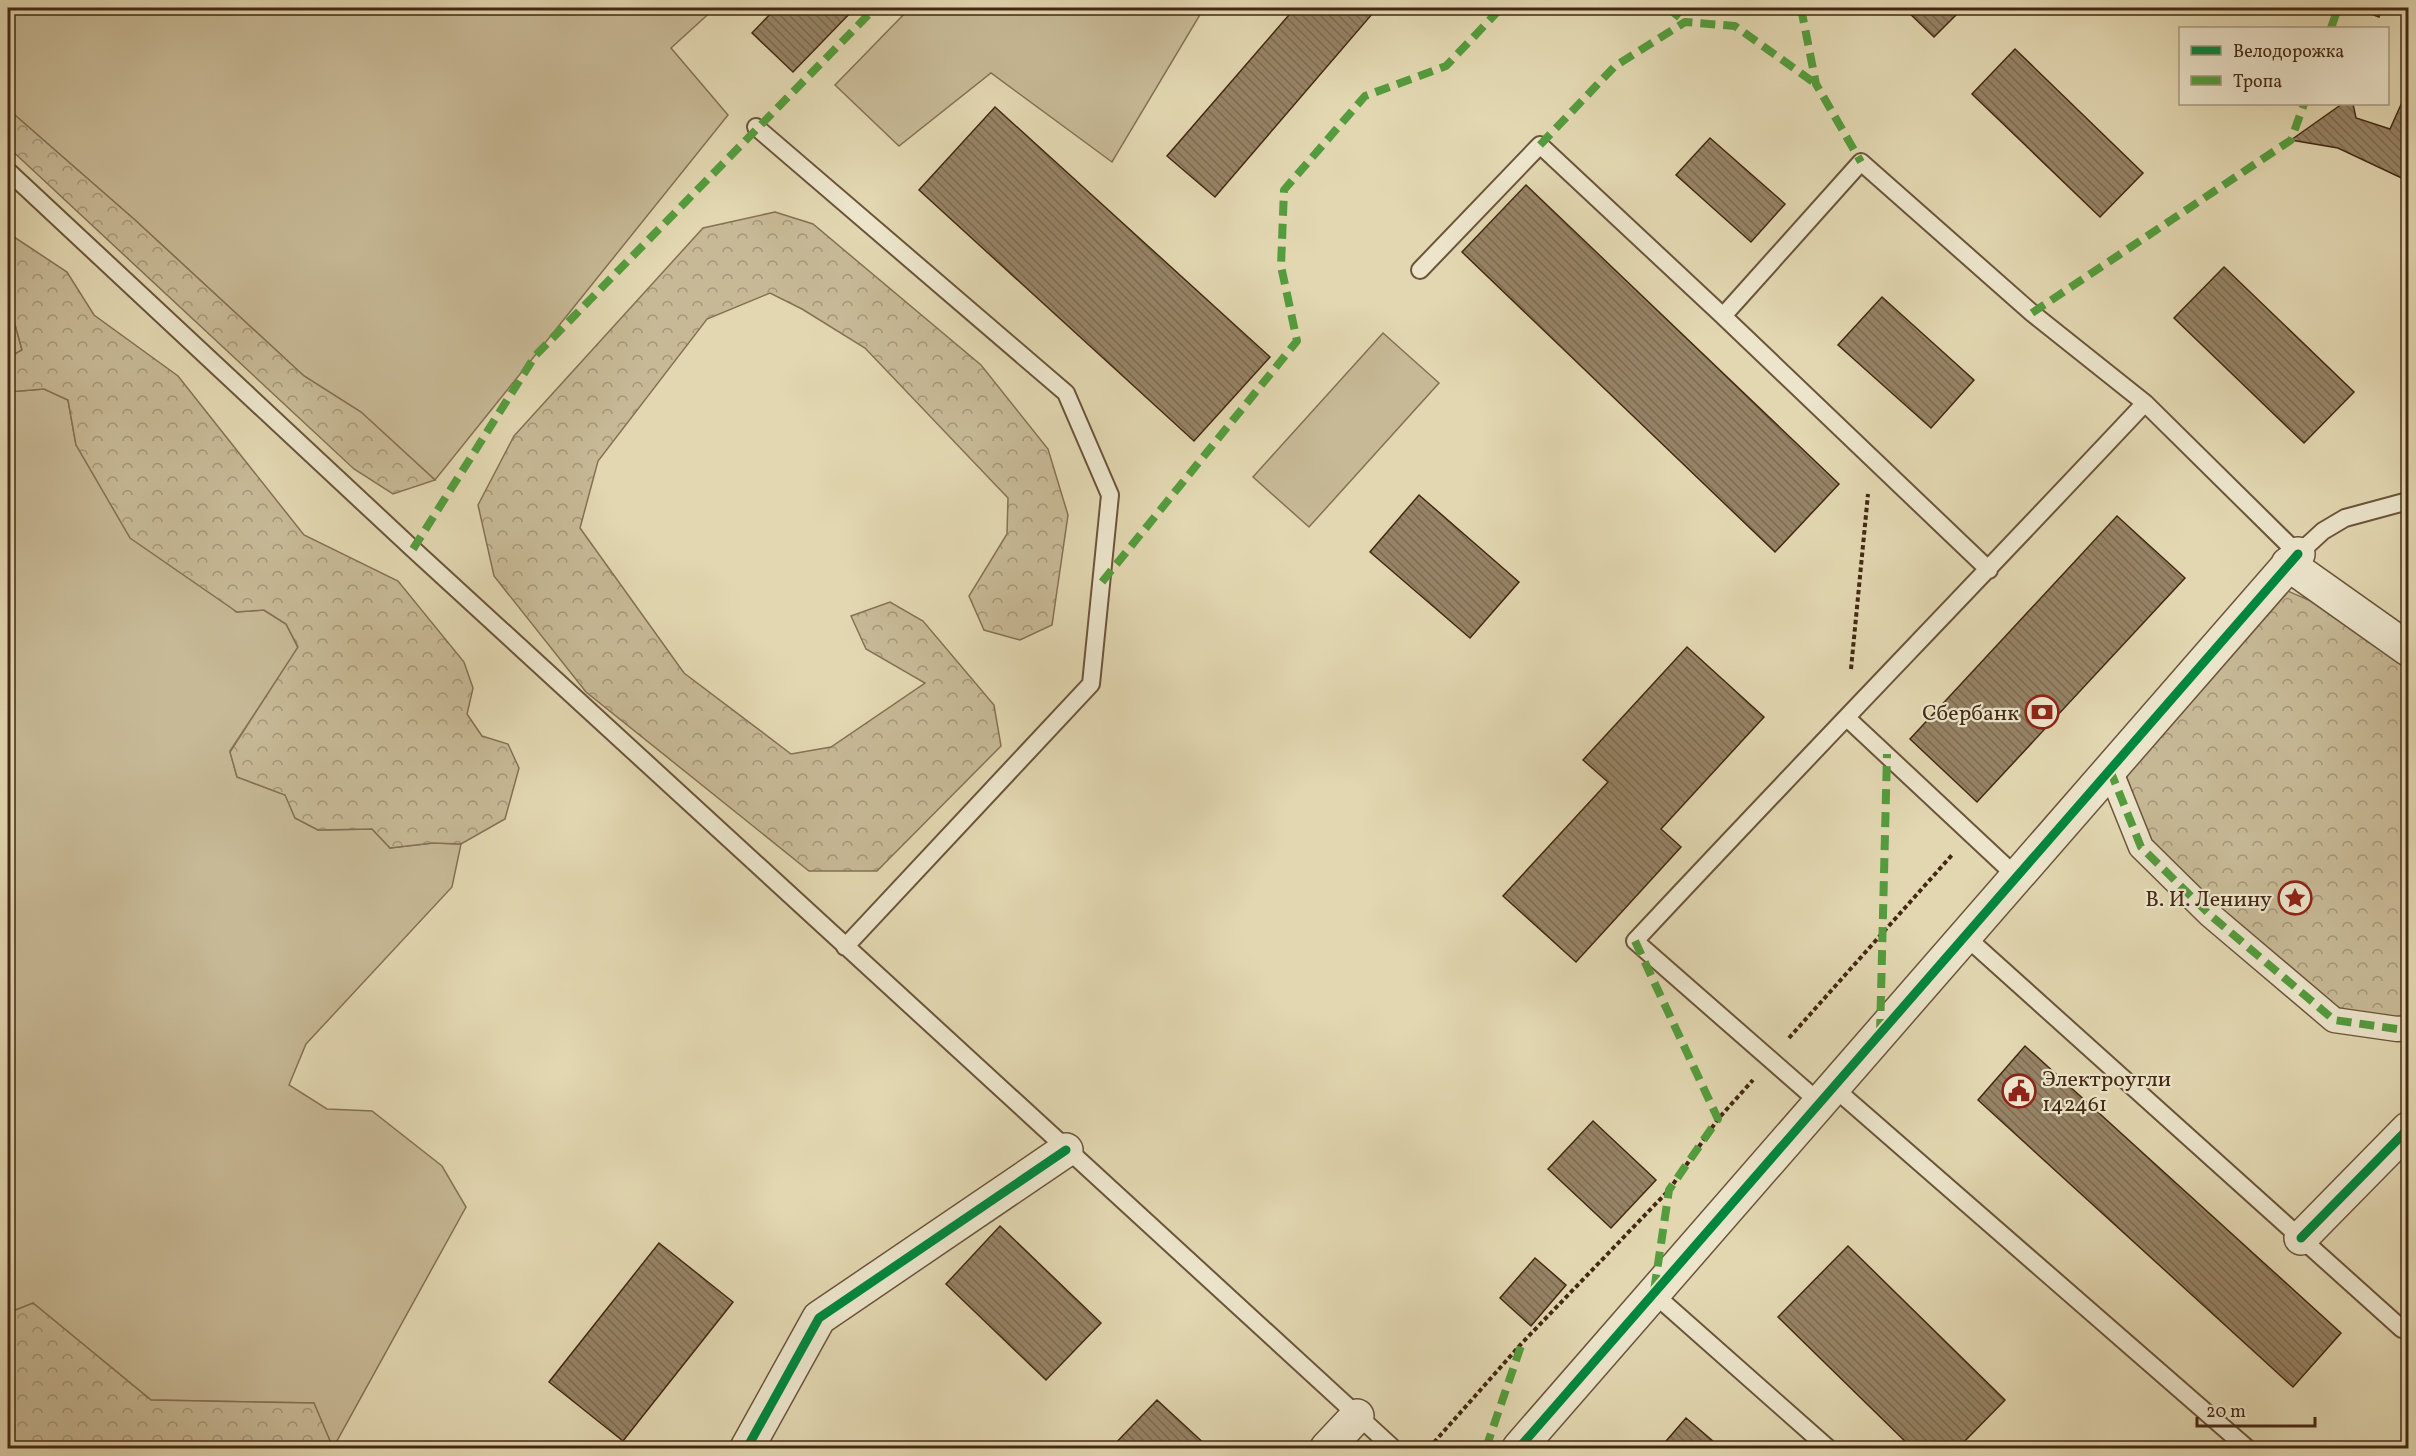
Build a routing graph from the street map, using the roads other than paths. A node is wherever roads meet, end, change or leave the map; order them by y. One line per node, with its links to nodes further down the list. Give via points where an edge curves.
1 (756, 127): 14 (lane, via 1066,393 1110,495 1091,684)
2 (8, 171): 14 (lane)
3 (1420, 270): 4 (lane, via 1540,145)
4 (1723, 316): 5 (lane, via 1861,162 2032,313); 8 (lane)
5 (2145, 403): 7 (lane); 8 (lane)
6 (2409, 501): 7 (lane, via 2345,518 2323,531)
7 (2293, 559): 9 (street); 11 (street)
8 (1989, 570): 10 (lane)
9 (2409, 649)
10 (1847, 717): 12 (lane); 16 (lane, via 1635,941 1771,1059)
11 (2110, 770): 12 (street); 15 (street, via 2141,847 2209,915 2334,1020)
12 (2017, 877): 13 (street)
13 (1965, 936): 16 (street); 19 (lane)
14 (845, 947): 18 (lane)
15 (2409, 1028)
16 (1827, 1095): 20 (street); 28 (lane)
17 (2409, 1129): 19 (street)
18 (1066, 1150): 22 (lane); 23 (street, via 819,1318)
19 (2301, 1238): 21 (lane)
20 (1654, 1294): 26 (street); 27 (lane)
21 (2402, 1329)
22 (1358, 1416): 24 (street); 25 (lane)
23 (747, 1449)
24 (1327, 1449)
25 (1393, 1449)
26 (1519, 1449)
27 (1828, 1449)
28 (2247, 1449)

